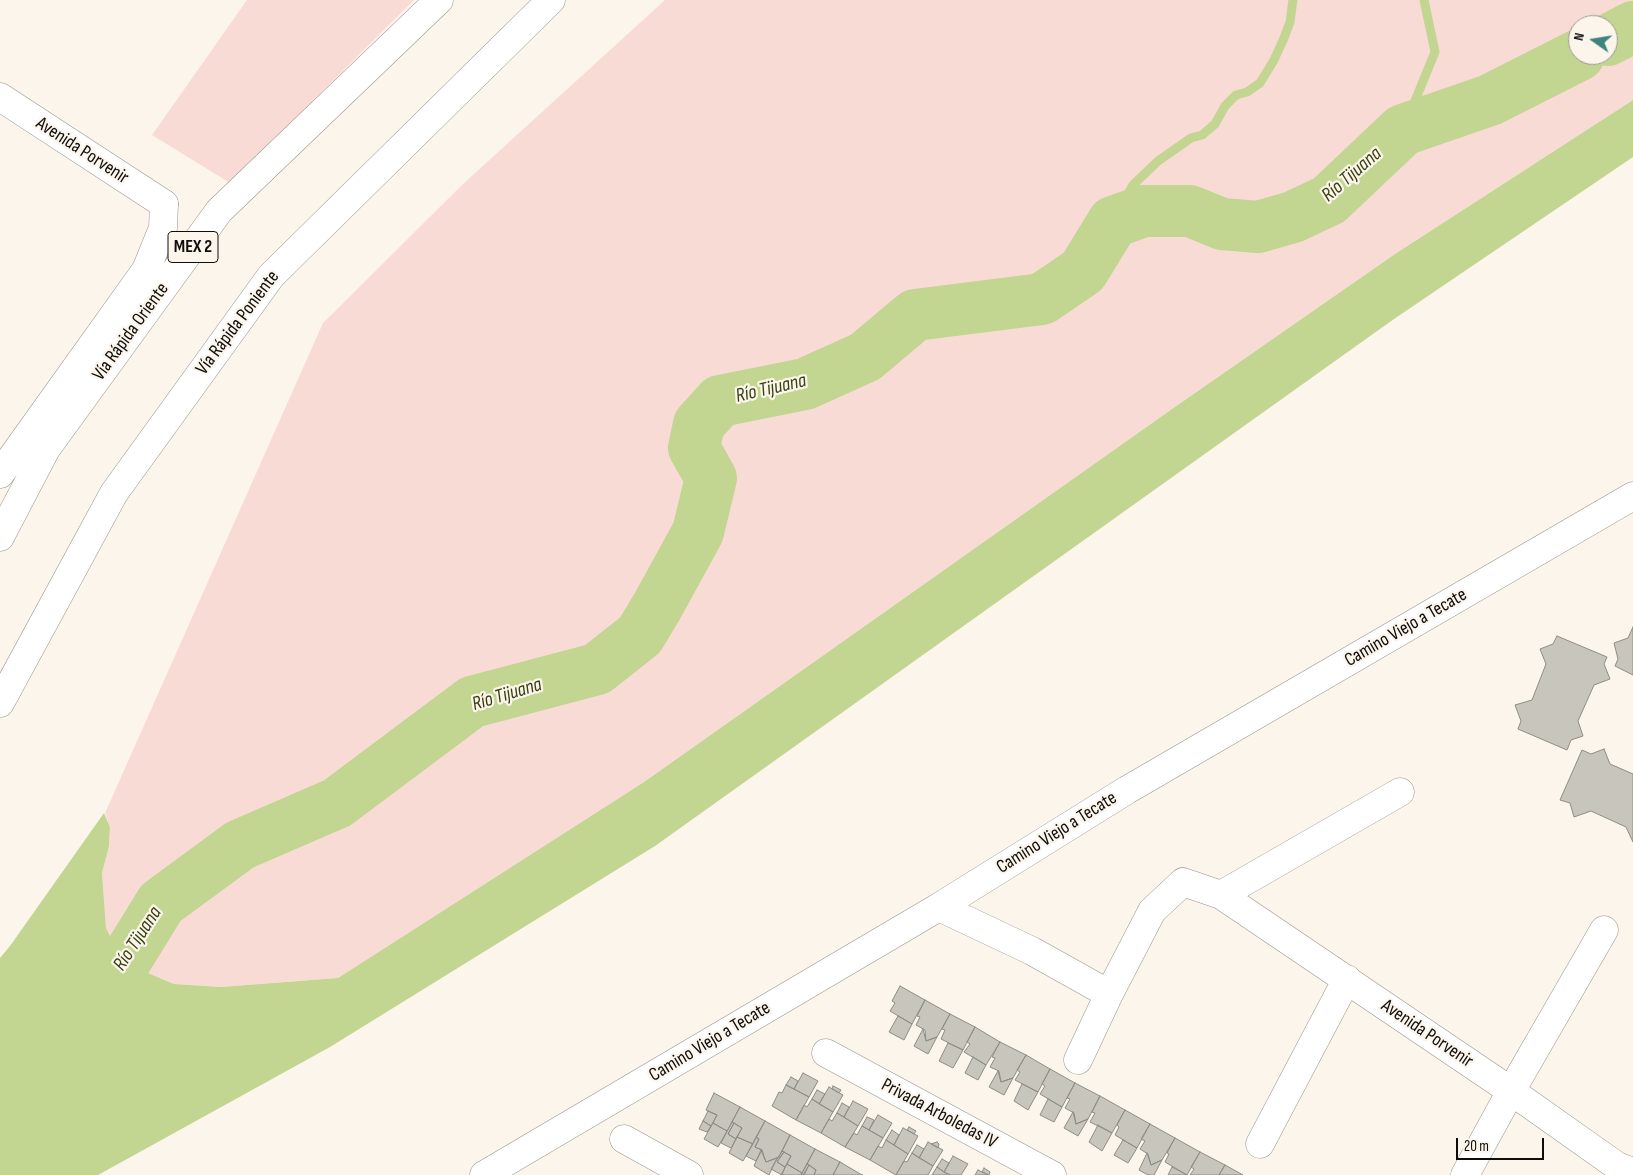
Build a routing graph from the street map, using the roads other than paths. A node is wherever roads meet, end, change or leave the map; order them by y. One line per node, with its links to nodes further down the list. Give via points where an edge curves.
1 (439, 0): 6 (main road, Vía Rápida Oriente / MEX 2, via 219,211 46,449)
2 (551, 0): 7 (main road, Vía Rápida Poniente, via 271,276 114,493)
3 (0, 98): 4 (main road, Avenida Porvenir, via 164,204 163,228 146,270)
4 (0, 474)
5 (1633, 496): 10 (main road, Camino Viejo a Tecate, via 1127,790)
6 (0, 537)
7 (0, 703)
8 (1400, 792): 9 (main road)
9 (1221, 895): 12 (main road, Avenida Porvenir); 13 (main road, Avenida Porvenir, via 1183,882 1152,911)
10 (939, 906): 13 (main road, via 1032,951); 20 (main road, Camino Viejo a Tecate)
11 (1604, 930): 16 (main road)
12 (1347, 979): 16 (main road, Avenida Porvenir); 18 (main road)
13 (1109, 994): 15 (main road)
14 (826, 1053): 22 (main road, Privada Arboledas IV)
15 (1078, 1060)
16 (1511, 1090): 19 (main road, Avenida Porvenir); 23 (main road)
17 (624, 1139): 21 (main road)
18 (1260, 1144)
19 (1621, 1171)
20 (484, 1175)
21 (689, 1175)
22 (1052, 1175)
23 (1465, 1175)

